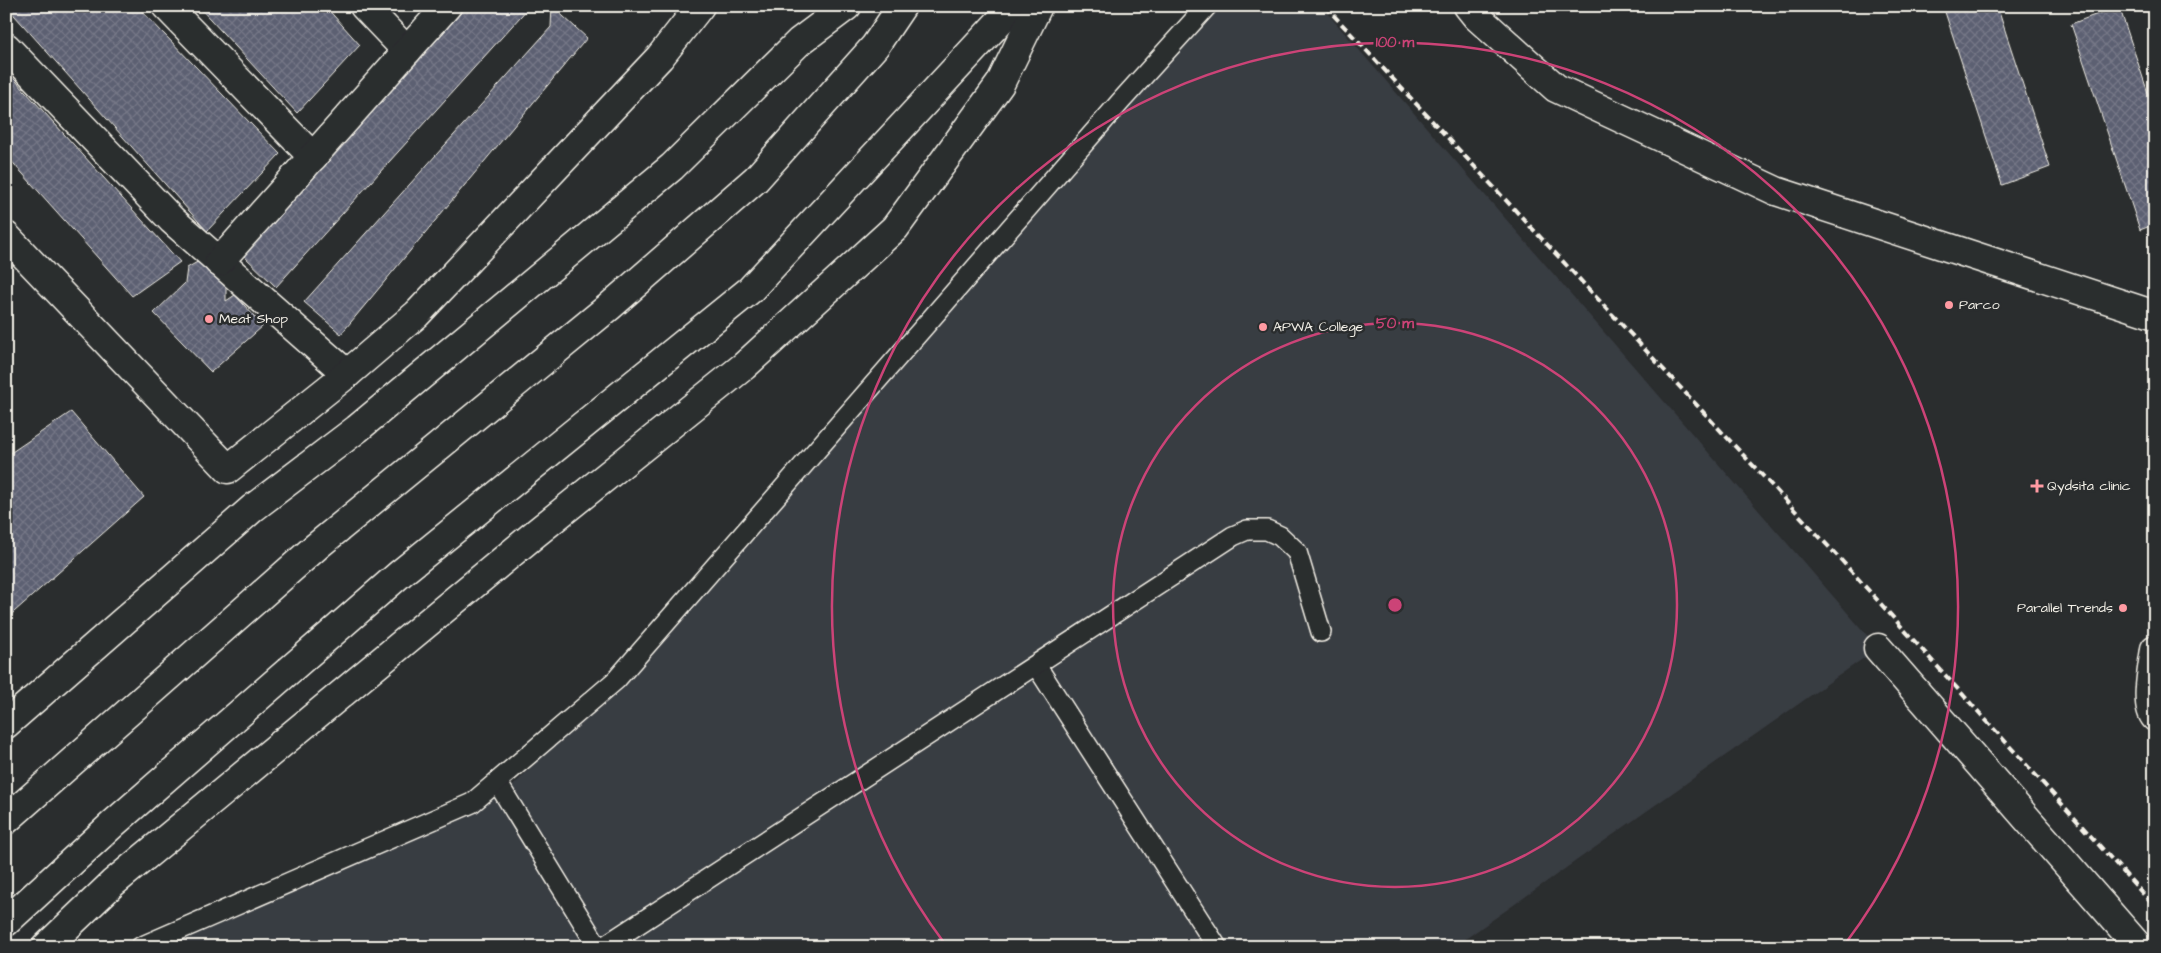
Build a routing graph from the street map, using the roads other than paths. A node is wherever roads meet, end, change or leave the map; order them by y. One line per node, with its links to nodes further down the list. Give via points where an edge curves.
1 (166, 6): 13 (main road)
2 (364, 6): 12 (main road)
3 (447, 6): 12 (main road)
4 (700, 6): 17 (main road, via 660,57 416,314)
5 (847, 6): 23 (main road, via 799,42 672,167 357,429 253,508)
6 (902, 6): 25 (main road, via 874,46 756,179 609,307 317,546)
7 (1014, 6): 26 (main road, via 750,290 401,573 114,822)
8 (1038, 6): 27 (main road, via 1000,84 895,228 744,366 536,533 114,883)
9 (1207, 6): 24 (lane, via 616,680)
10 (1468, 6): 16 (main road, via 1556,88 1776,192)
11 (6, 47): 15 (main road, via 172,220)
12 (407, 51): 13 (main road)
13 (313, 157): 15 (main road)
14 (6, 236): 17 (main road, via 228,469)
15 (219, 262): 17 (main road)
16 (2155, 315)
17 (347, 374)
18 (1321, 632): 21 (lane, via 1297,552 1280,536 1267,530 1247,530)
19 (1878, 648): 32 (main road)
20 (2155, 649): 22 (main road, via 2149,692)
21 (1036, 665): 30 (lane); 31 (lane)
22 (2155, 716)
23 (6, 724)
24 (497, 782): 28 (lane, via 472,803); 29 (lane)
25 (6, 820)
26 (6, 922)
27 (46, 947)
28 (140, 947)
29 (598, 947)
30 (603, 947)
31 (1217, 947)
32 (2139, 947)

